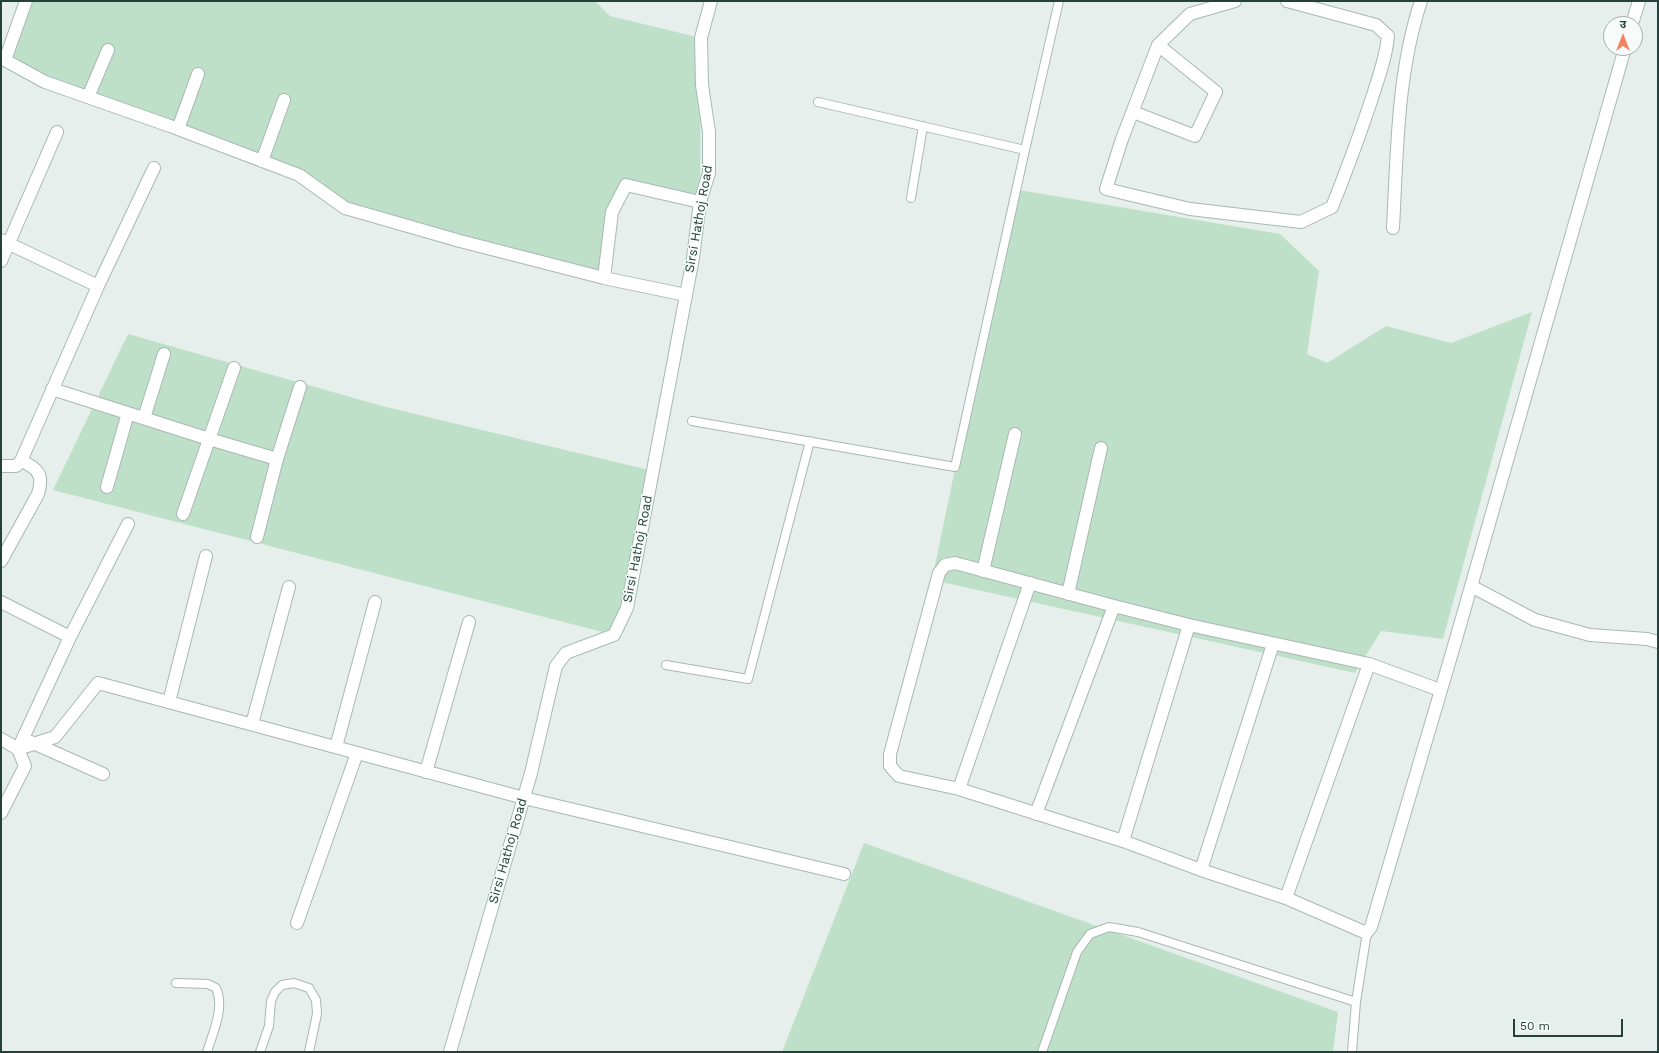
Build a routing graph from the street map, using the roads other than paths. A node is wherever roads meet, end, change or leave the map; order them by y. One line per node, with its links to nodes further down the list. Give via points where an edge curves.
1 (26, 1): 12 (street)
2 (711, 1): 25 (street, Sirsi Hathoj Road, via 701,38 709,173)
3 (1059, 1): 21 (lane)
4 (1235, 1): 9 (street, via 1190,14)
5 (1287, 1): 17 (street, via 1376,25 1388,36 1387,48 1350,163 1332,207 1301,222 1190,209 1106,189)
6 (1421, 1): 26 (street, via 1412,28 1406,65 1398,128)
7 (1639, 1): 8 (street)
8 (1634, 16)
9 (1158, 45): 17 (street); 17 (street, via 1216,92 1195,136)
10 (108, 50): 14 (street)
11 (1623, 56): 54 (street)
12 (3, 59): 14 (street, via 45,82)
13 (198, 74): 19 (street)
14 (88, 97): 19 (street)
15 (284, 100): 22 (street)
16 (818, 102): 18 (lane)
17 (1133, 112)
18 (923, 126): 21 (lane); 24 (lane)
19 (178, 129): 22 (street)
20 (57, 132): 27 (street)
21 (1026, 150): 41 (lane, via 955,467)
22 (262, 161): 29 (street, via 299,175 345,208)
23 (154, 168): 30 (street)
24 (911, 198)
25 (700, 202): 29 (street, via 626,185 612,212); 31 (street, Sirsi Hathoj Road)
26 (1392, 228)
27 (5, 242): 28 (street); 30 (street)
28 (1, 261)
29 (604, 278): 31 (street)
30 (98, 286): 35 (street)
31 (686, 295): 78 (street, Sirsi Hathoj Road, via 627,608 614,635 566,653 556,666)
32 (164, 354): 37 (street)
33 (234, 368): 40 (street)
34 (300, 387): 43 (street)
35 (52, 389): 36 (street); 44 (street)
36 (128, 412): 37 (street); 46 (street)
37 (144, 418): 40 (street)
38 (692, 421): 41 (lane)
39 (1015, 434): 52 (street)
40 (208, 439): 43 (street); 47 (street)
41 (810, 442): 66 (lane, via 748,679)
42 (1101, 448): 56 (street)
43 (277, 459): 49 (street)
44 (21, 461): 45 (street, via 16,466); 51 (street, via 33,466 41,484)
45 (1, 466)
46 (107, 487)
47 (183, 514)
48 (128, 524): 62 (street)
49 (257, 537)
50 (206, 556): 68 (street)
51 (1, 561)
52 (983, 571): 53 (street); 77 (street, via 955,563 945,565 939,573 890,754 890,766 900,776)
53 (1030, 583): 56 (street); 77 (street)
54 (1471, 586): 63 (street, via 1535,620 1590,635); 67 (street)
55 (289, 587): 69 (street)
56 (1068, 594): 59 (street)
57 (1, 602): 62 (street)
58 (375, 602): 72 (street)
59 (1114, 606): 61 (street); 80 (street)
60 (469, 622): 75 (street)
61 (1189, 625): 64 (street); 81 (street)
62 (70, 637): 71 (street)
63 (1658, 642)
64 (1273, 644): 65 (street); 82 (street)
65 (1369, 664): 67 (street); 84 (street)
66 (666, 665)
67 (1440, 690): 86 (street, via 1371,927)
68 (169, 702): 69 (street); 71 (street, via 98,682 55,736)
69 (252, 724): 72 (street)
70 (1, 739): 73 (street)
71 (29, 740): 73 (street); 76 (street)
72 (336, 747): 74 (street)
73 (18, 749): 79 (street, via 25,766)
74 (357, 753): 75 (street); 85 (street)
75 (426, 772): 78 (street)
76 (103, 774)
77 (958, 789): 80 (street)
78 (524, 798): 83 (street); 92 (street, Sirsi Hathoj Road)
79 (1, 813)
80 (1036, 814): 81 (street)
81 (1123, 841): 82 (street)
82 (1201, 870): 84 (street)
83 (844, 874)
84 (1286, 898): 86 (street)
85 (298, 923)
86 (1367, 932): 88 (lane)
87 (176, 983): 89 (lane, via 208,984 216,988 220,996 220,1006)
88 (1356, 1002): 93 (lane, via 1138,932 1109,927 1090,934 1077,952); 94 (lane)
89 (207, 1052)
90 (260, 1052): 91 (lane, via 269,1026 271,1001 275,992 282,985 294,983 309,988 316,1000 317,1014)
91 (309, 1052)
92 (450, 1052)
93 (1042, 1052)
94 (1352, 1052)

